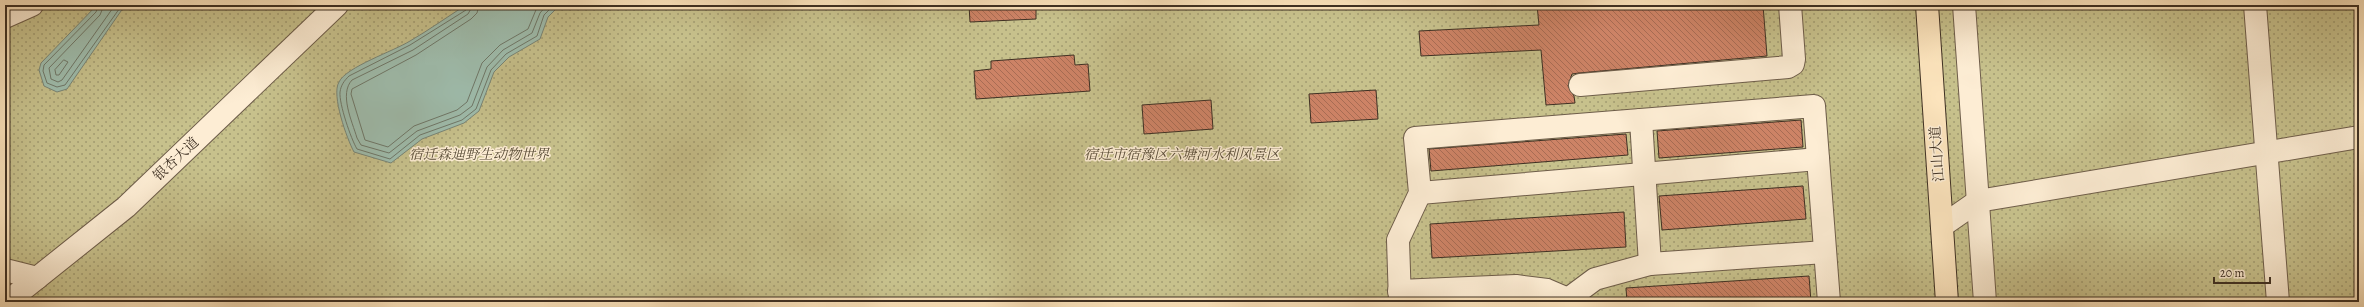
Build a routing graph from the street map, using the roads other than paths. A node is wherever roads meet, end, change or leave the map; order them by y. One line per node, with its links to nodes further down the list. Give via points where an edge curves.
1 (32, 5): 7 (street)
2 (337, 5): 20 (street, 银杏大道, via 126,206)
3 (1790, 5): 8 (street, via 1794,59 1788,68)
4 (1927, 5): 16 (main road, 江山大道)
5 (1964, 5): 15 (street)
6 (2255, 5): 11 (street)
7 (5, 17)
8 (1580, 85)
9 (1641, 120): 12 (street, via 1814,106); 13 (street); 14 (street, via 1415,138)
10 (2359, 137): 11 (street)
11 (2267, 152): 15 (street); 27 (street)
12 (1818, 159): 13 (street); 17 (street)
13 (1644, 174): 14 (street); 18 (street)
14 (1420, 193): 21 (street, via 1398,240)
15 (1978, 201): 16 (street); 26 (street)
16 (1942, 226): 25 (main road, 江山大道)
17 (1825, 252): 18 (street); 24 (street)
18 (1650, 264): 22 (street, via 1595,279)
19 (5, 270): 20 (street)
20 (37, 278): 23 (street, 银杏大道)
21 (1400, 297): 22 (street, via 1516,286 1547,290)
22 (1568, 301)
23 (7, 302)
24 (1829, 302)
25 (1947, 302)
26 (1985, 302)
27 (2278, 302)

